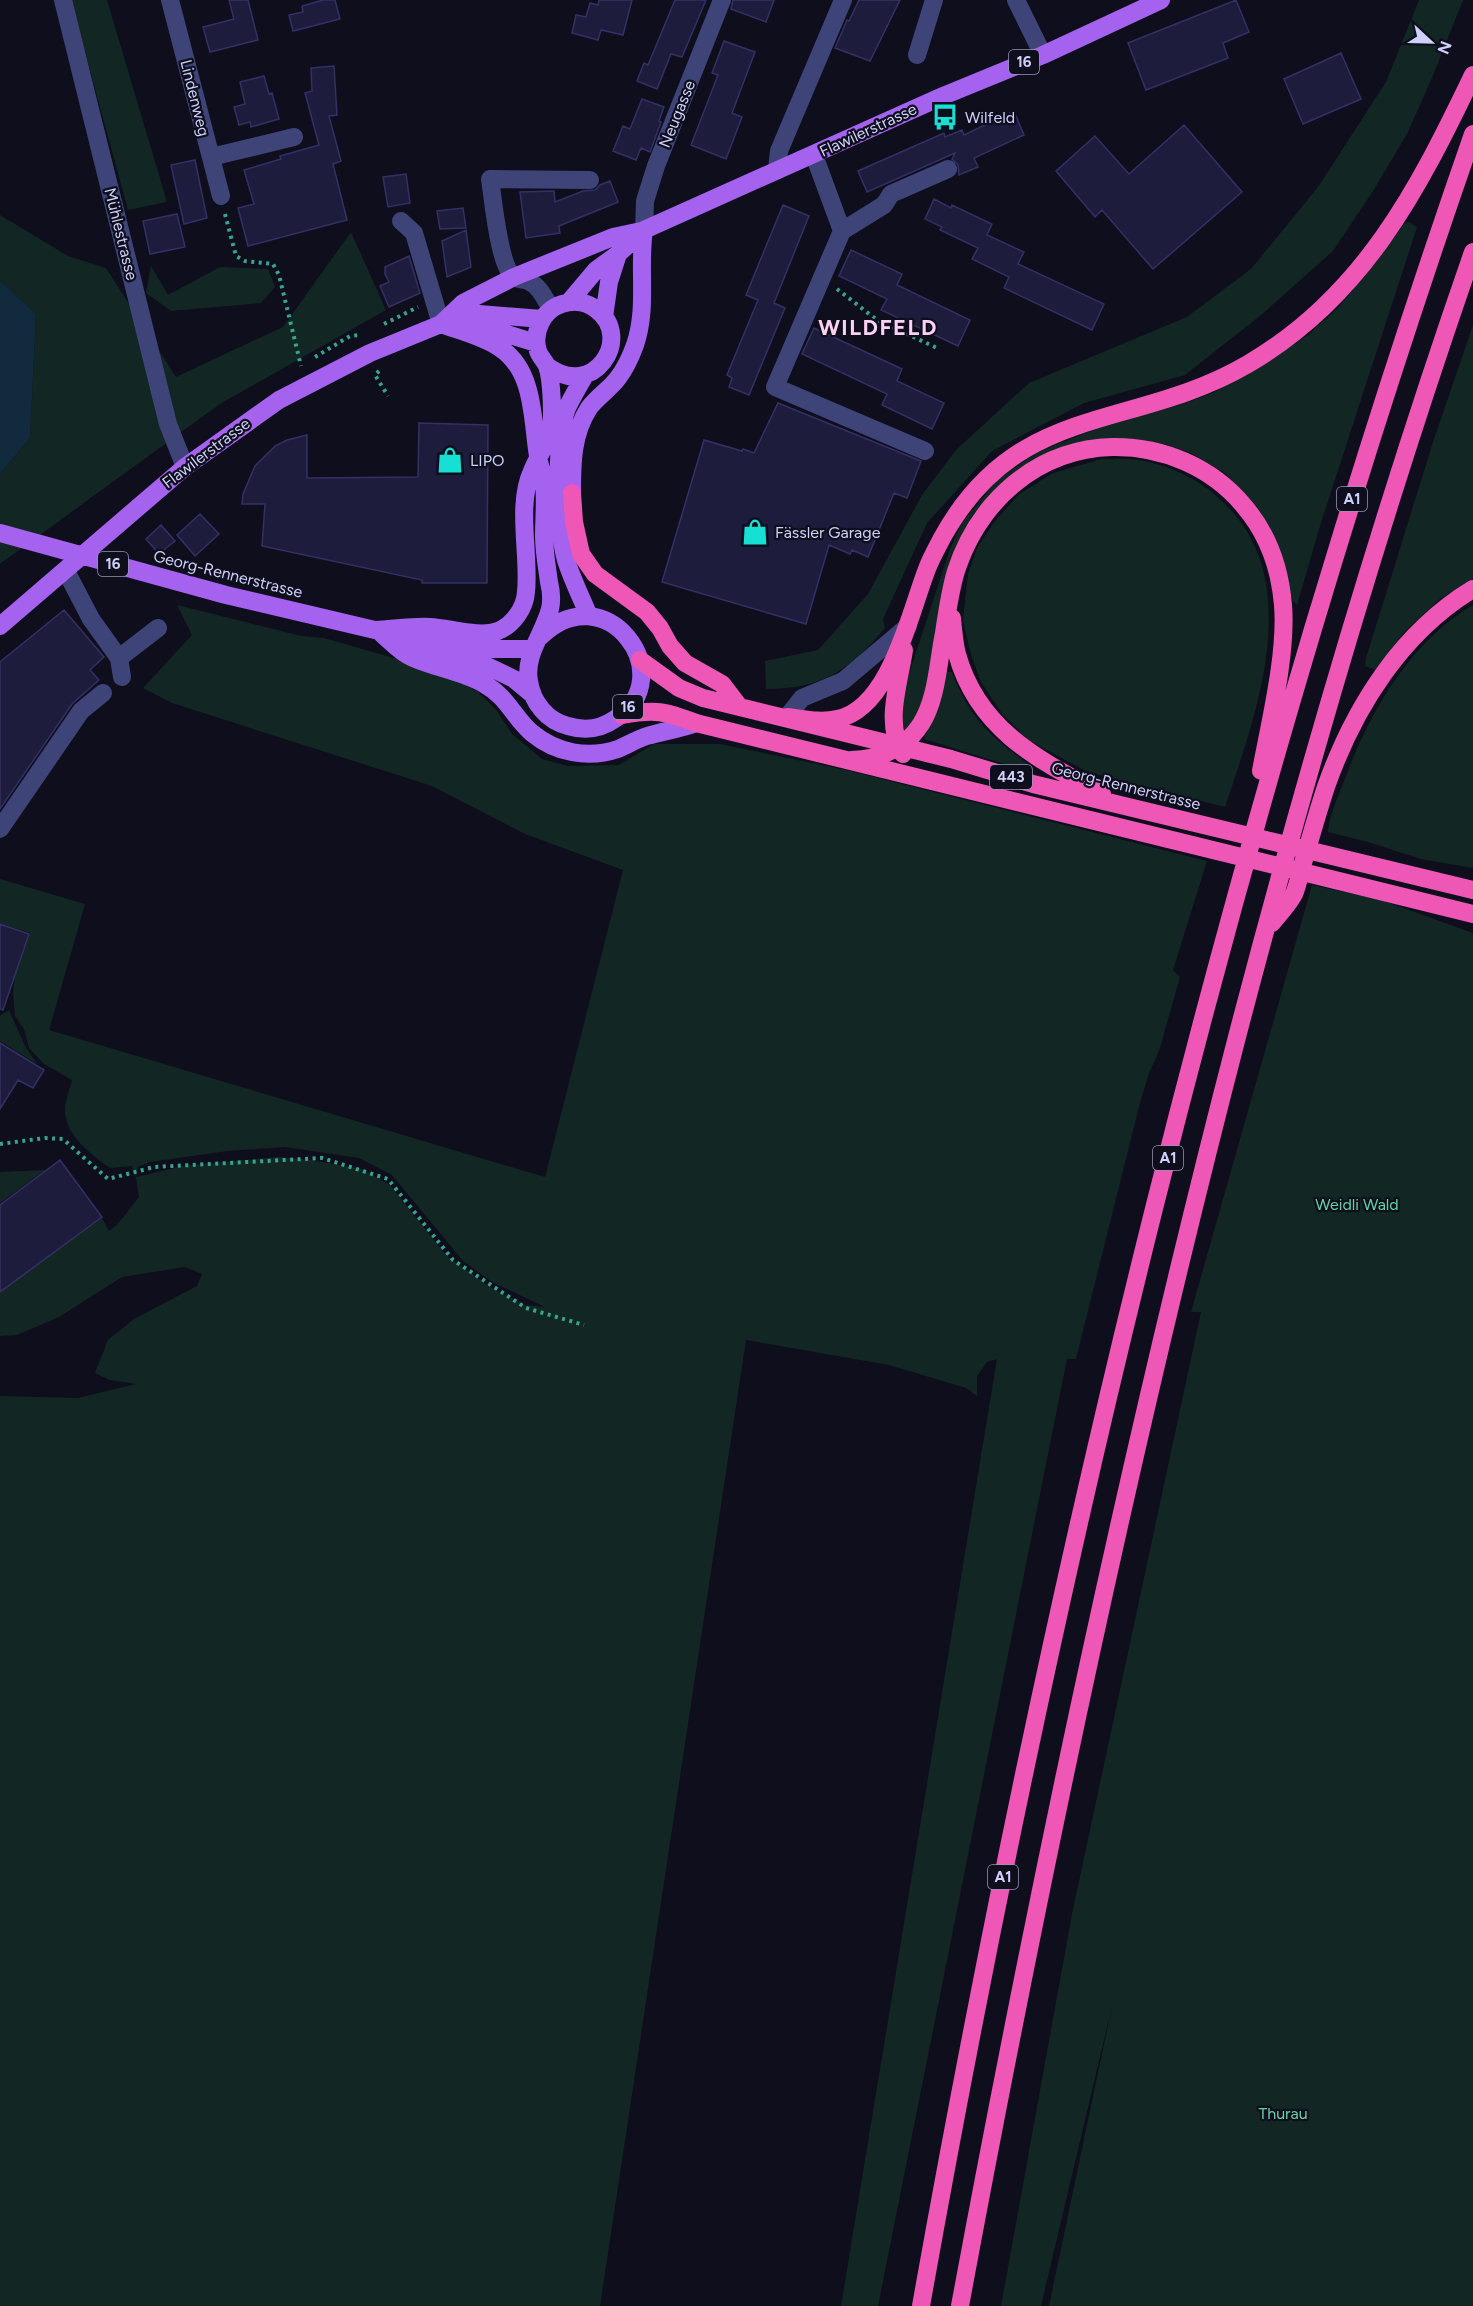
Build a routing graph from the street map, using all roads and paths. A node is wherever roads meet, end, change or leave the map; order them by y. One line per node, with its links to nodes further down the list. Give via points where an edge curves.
1 (63, 0): 39 (street, Mühlestrasse, via 168,424)
2 (170, 0): 14 (street, Lindenweg)
3 (722, 0): 20 (street, Neugasse, via 656,166 645,201)
4 (843, 0): 16 (street, via 779,151)
5 (934, 0): 9 (street)
6 (1016, 0): 8 (street)
7 (1159, 0): 8 (main road, Flawilerstrasse / 16)
8 (1043, 54): 13 (main road, Flawilerstrasse / 16)
9 (917, 55)
10 (1473, 75): 47 (highway, via 1407,204 1369,259 1334,299 1280,344 1226,376 1066,429 1007,459 978,486 951,523 927,567)
11 (1473, 134): 66 (highway, A1, via 1352,502)
12 (294, 137): 14 (street)
13 (814, 155): 16 (main road, Flawilerstrasse / 16); 21 (street)
14 (211, 158): 18 (street, Lindenweg)
15 (948, 169): 21 (street, via 891,194 884,205)
16 (777, 170): 20 (main road, Flawilerstrasse / 16)
17 (590, 180): 24 (street, via 490,179 501,253)
18 (221, 196): 32 (path, via 236,256 273,264 279,275)
19 (401, 221): 29 (street, via 414,232)
20 (644, 230): 23 (main road, Flawilerstrasse / 16); 24 (main road, via 613,237); 40 (main road, via 642,321 618,378 590,408 577,432)
21 (842, 231): 25 (street)
22 (1473, 252): 69 (highway, A1, via 1421,401)
23 (618, 254): 26 (main road, Flawilerstrasse / 16, via 596,270); 28 (main road, Flawilerstrasse / 16)
24 (514, 277): 27 (street, via 538,288); 29 (main road, via 463,303)
25 (822, 277): 31 (path, via 877,320); 37 (street, via 775,387)
26 (569, 302): 27 (main road); 28 (main road, via 589,305)
27 (547, 314): 29 (main road, Flawilerstrasse); 30 (main road, via 537,331)
28 (604, 316): 35 (main road, via 610,329 607,357 598,369)
29 (448, 318): 30 (main road, Flawilerstrasse); 38 (main road, via 500,348 513,361 533,407); 39 (main road, Flawilerstrasse, via 370,352 279,400)
30 (536, 343): 33 (main road)
31 (937, 348)
32 (301, 366)
33 (547, 366): 35 (main road, via 565,376); 38 (main road, via 551,430)
34 (379, 371): 36 (path, via 375,375)
35 (585, 375): 45 (main road, via 564,418 559,496 566,559)
36 (388, 396)
37 (925, 451)
38 (538, 457): 49 (main road, via 527,481 526,593 514,621 498,631 476,633 430,627); 51 (main road, 16, via 544,482 544,540 551,607)
39 (185, 466): 42 (main road, Flawilerstrasse)
40 (572, 493): 57 (highway, via 581,554 595,574 647,612 685,663 722,684)
41 (0, 533): 49 (main road, Georg-Rennerstrasse / 16, via 226,595)
42 (66, 570): 46 (main road, Flawilerstrasse); 52 (street, via 91,619)
43 (1473, 589): 69 (highway, via 1420,631 1366,701 1327,784 1294,894)
44 (949, 601): 61 (highway, via 930,704 916,731); 64 (highway, via 956,652 984,709 1015,742); 66 (highway, via 957,568 982,516 1018,480 1058,458 1102,448 1145,450 1189,463 1230,491 1251,515 1269,546 1283,608 1274,698)
45 (589, 616): 51 (main road, via 562,620); 53 (main road, via 617,626 628,636)
46 (0, 626)
47 (908, 626): 59 (street, via 843,681 802,698); 59 (highway, via 881,687 870,701 839,719); 61 (highway, via 894,714)
48 (158, 628): 52 (street)
49 (376, 630): 50 (main road, Georg-Rennerstrasse / 16); 60 (main road, via 409,657 484,684 509,703 531,732 565,752 600,753)
50 (412, 639): 51 (main road, Georg-Rennerstrasse / 16, via 484,649); 56 (main road, Georg-Rennerstrasse / 16, via 485,665)
51 (536, 643): 56 (main road, 16, via 528,664)
52 (119, 658): 54 (street)
53 (640, 660): 57 (highway, Georg-Rennerstrasse, via 679,688); 58 (main road, 16, via 637,692)
54 (122, 677)
55 (103, 693): 65 (street, via 81,711)
56 (532, 694): 58 (main road, 16, via 540,708 564,726 594,728)
57 (738, 705): 59 (highway, Georg-Rennerstrasse / 443)
58 (622, 715): 60 (highway, via 670,713)
59 (787, 717): 61 (highway, Georg-Rennerstrasse / 443)
60 (688, 726): 62 (highway)
61 (898, 746): 62 (highway, via 869,759); 63 (highway, via 908,762); 64 (highway, Georg-Rennerstrasse / 443)
62 (851, 760): 63 (highway)
63 (940, 783): 68 (highway, 443)
64 (1124, 806): 67 (highway, Georg-Rennerstrasse / 443)
65 (0, 829)
66 (1245, 868): 72 (highway, A1, via 1152,1221 1066,1584 1007,1856)
67 (1473, 890)
68 (1472, 914)
69 (1265, 932): 73 (highway, A1, via 1185,1240 1106,1578 1018,1995)
70 (0, 1144): 71 (path, via 63,1139 108,1179 154,1167 322,1158 388,1179 453,1260 526,1308)
71 (584, 1325)
72 (921, 2306)
73 (960, 2306)

